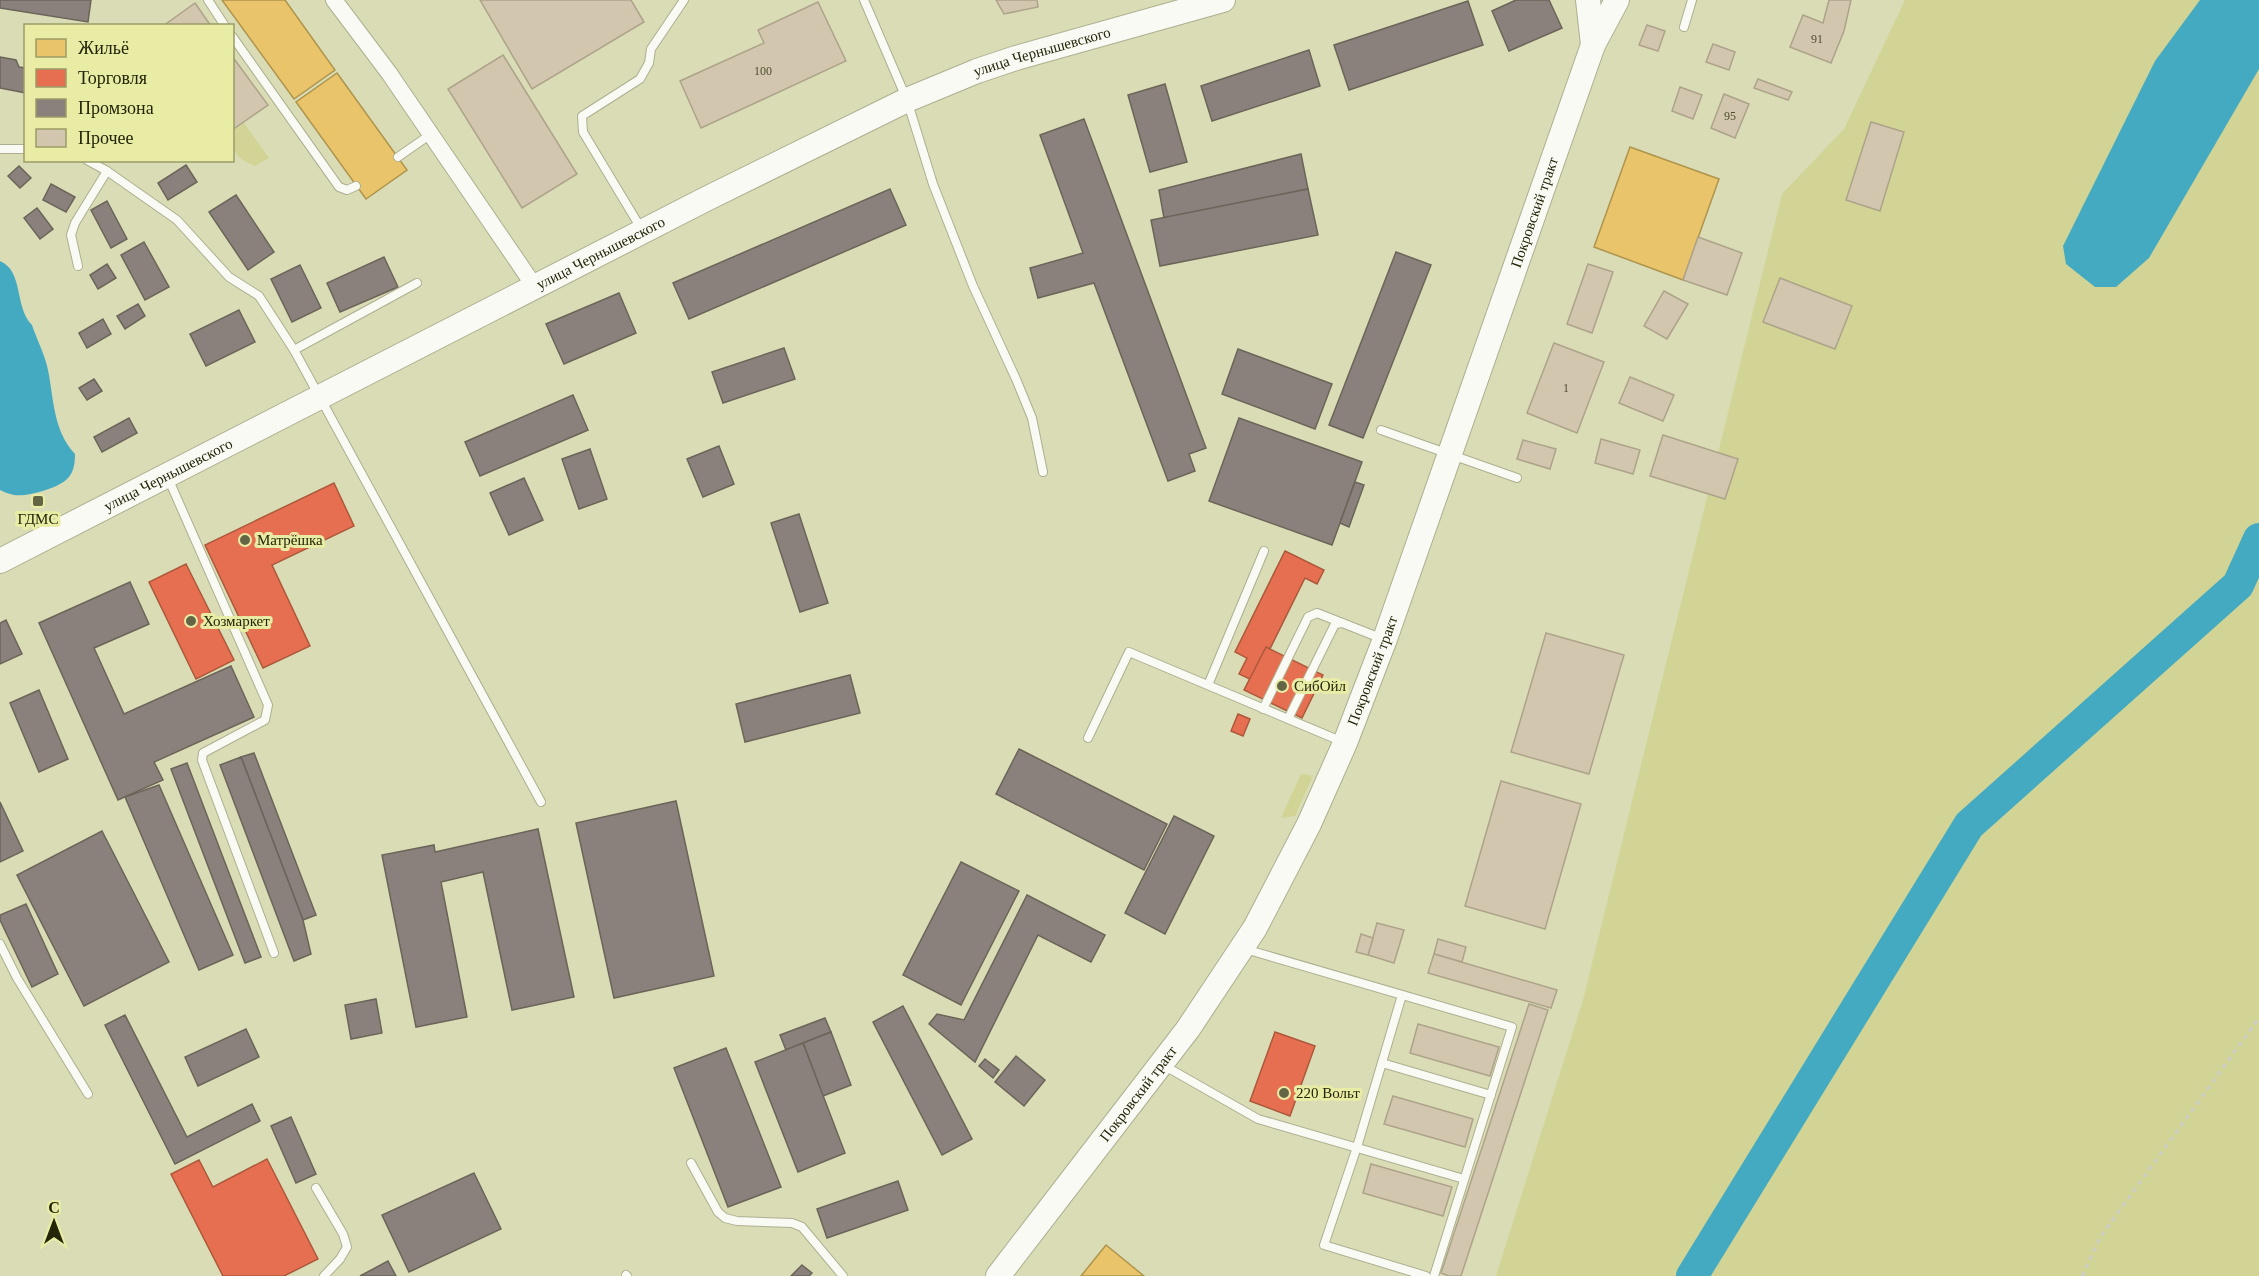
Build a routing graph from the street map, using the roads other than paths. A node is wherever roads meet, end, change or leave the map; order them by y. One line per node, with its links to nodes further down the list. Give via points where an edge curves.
1 (208, 0): 9 (lane)
2 (333, 0): 14 (street)
3 (684, 0): 21 (lane, via 651,49 640,78 582,116 583,132)
4 (864, 0): 13 (lane)
5 (1588, 0): 12 (main road)
6 (1617, 0): 12 (main road, Покровский тракт)
7 (1692, 0): 10 (lane)
8 (1214, 1): 13 (main road, улица Чернышевского, via 1016,58)
9 (224, 24)
10 (1684, 27)
11 (234, 39): 20 (lane, via 339,187 347,190)
12 (1593, 45): 28 (main road, Покровский тракт)
13 (907, 100): 21 (main road, улица Чернышевского); 29 (lane, via 937,195 1032,418)
14 (431, 134): 17 (lane); 24 (street)
15 (24, 148): 16 (lane)
16 (0, 149)
17 (398, 157)
18 (91, 162): 19 (lane)
19 (107, 171): 22 (lane, via 71,235); 25 (lane, via 177,220 229,277 259,296)
20 (356, 186)
21 (643, 232): 24 (main road, улица Чернышевского)
22 (78, 266)
23 (417, 283): 25 (lane)
24 (535, 287): 26 (main road, улица Чернышевского)
25 (294, 350): 26 (lane)
26 (318, 398): 30 (main road, улица Чернышевского); 41 (lane)
27 (1381, 430): 28 (lane)
28 (1449, 454): 31 (lane); 35 (main road, Покровский тракт)
29 (1043, 472)
30 (167, 475): 33 (main road, улица Чернышевского); 44 (lane, via 268,705 265,720 203,753 202,760)
31 (1517, 478)
32 (1264, 551): 36 (lane)
33 (0, 561)
34 (1342, 623): 35 (lane); 37 (lane, via 1317,613 1308,617); 38 (lane, via 1335,624)
35 (1385, 639): 40 (main road, Покровский тракт)
36 (1208, 685): 37 (lane); 39 (lane, via 1129,652)
37 (1263, 709): 38 (lane)
38 (1288, 719): 40 (lane)
39 (1088, 738)
40 (1345, 743): 43 (main road, Покровский тракт, via 1309,824)
41 (541, 802)
42 (0, 944): 48 (lane)
43 (1241, 948): 45 (lane); 47 (main road, Покровский тракт)
44 (274, 953)
45 (1402, 995): 46 (lane); 49 (lane, via 1512,1027)
46 (1382, 1063): 49 (lane); 50 (lane)
47 (1162, 1065): 50 (lane, via 1258,1119); 56 (main road, Покровский тракт)
48 (88, 1094)
49 (1491, 1095): 52 (lane)
50 (1357, 1148): 52 (lane); 57 (lane, via 1324,1245)
51 (691, 1163): 55 (lane, via 725,1218 802,1227)
52 (1464, 1179): 58 (lane)
53 (316, 1188): 54 (lane, via 347,1247)
54 (324, 1276)
55 (843, 1276)
56 (998, 1276)
57 (1426, 1276)
58 (1434, 1276)

